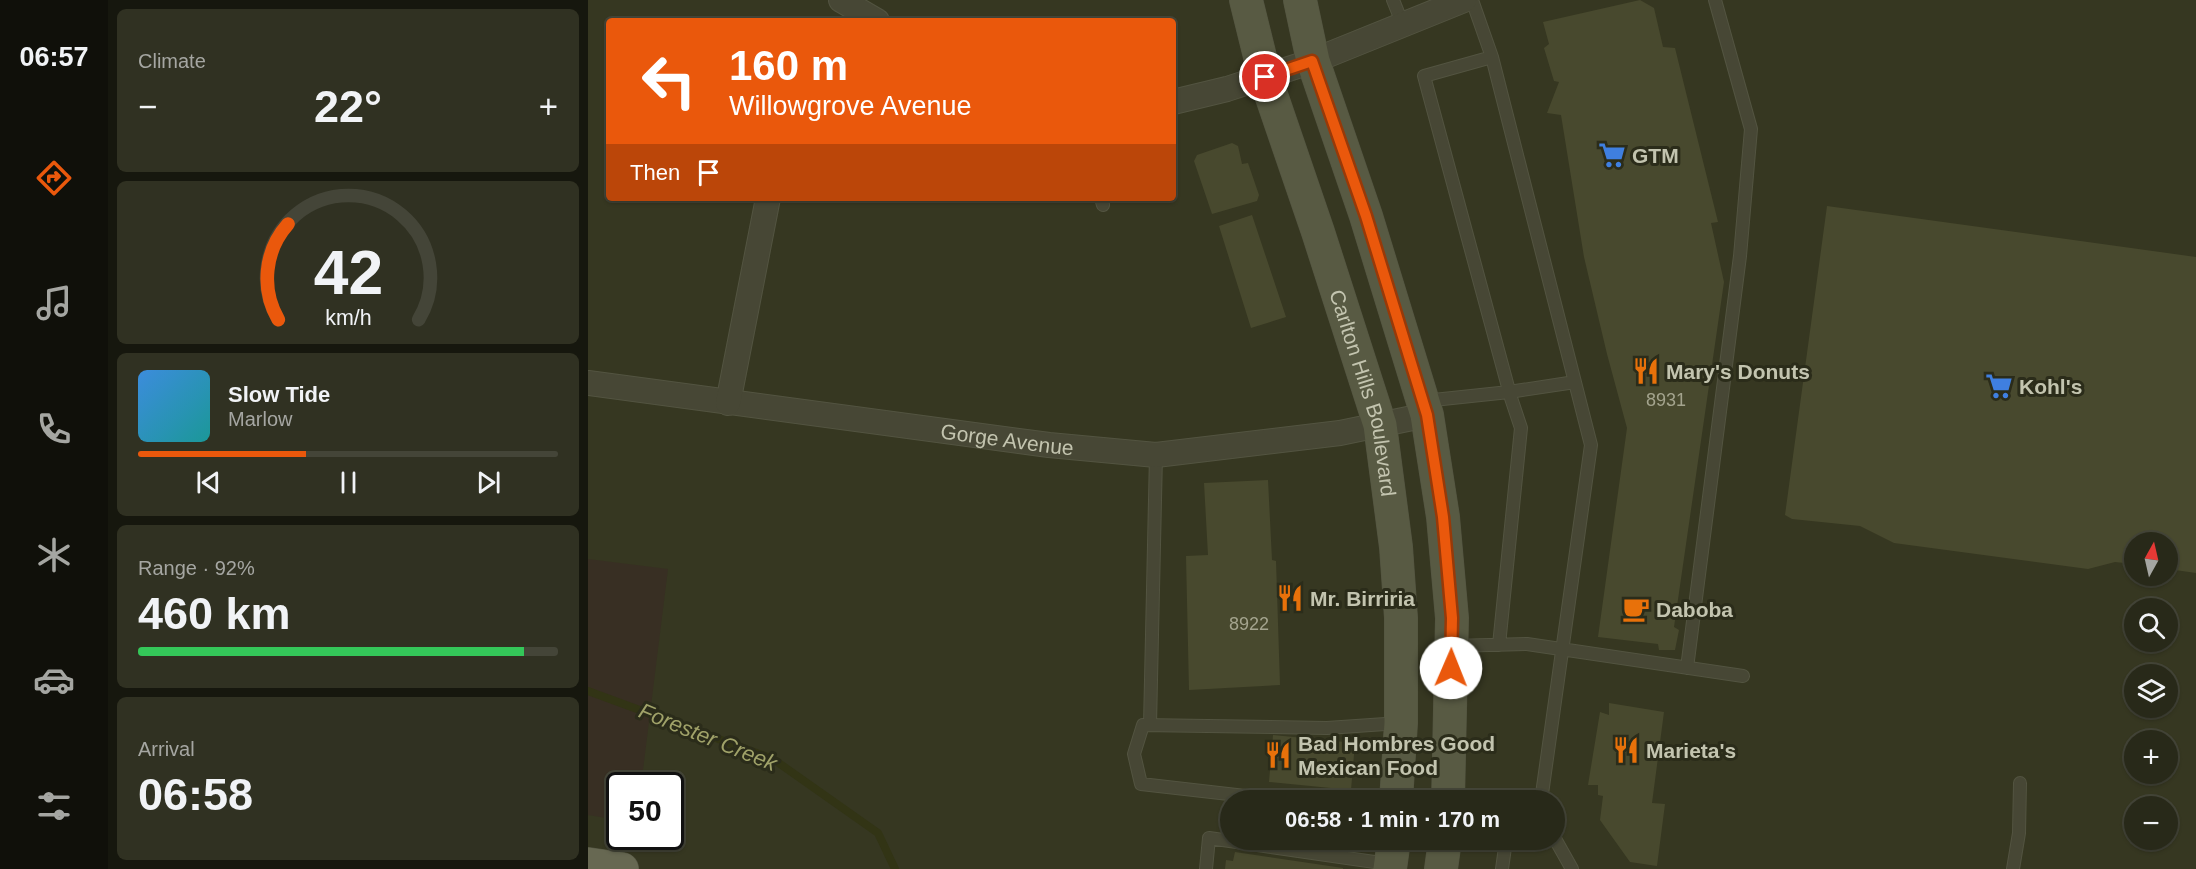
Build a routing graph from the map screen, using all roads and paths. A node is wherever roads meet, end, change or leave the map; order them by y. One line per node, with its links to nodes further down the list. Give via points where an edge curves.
1 (1246, 0): 10 (main road, Carlton Hills Boulevard)
2 (1300, 0): 9 (main road)
3 (1393, 0): 7 (lane)
4 (1464, 0): 7 (street)
5 (1472, 0): 8 (lane)
6 (1715, 0): 23 (lane, via 1751,129 1740,256)
7 (1403, 25): 9 (street)
8 (1491, 57): 13 (lane); 15 (lane, via 1424,76)
9 (1312, 61): 10 (street); 17 (main road, via 1366,216)
10 (1265, 77): 11 (street); 18 (main road, Carlton Hills Boulevard)
11 (1176, 101)
12 (767, 201): 16 (street)
13 (1575, 382): 15 (lane); 22 (lane, via 1592,455)
14 (588, 383): 16 (street, Gorge Avenue)
15 (1509, 392): 17 (lane); 20 (lane, via 1521,428)
16 (728, 403): 19 (street, Gorge Avenue)
17 (1425, 408): 18 (street, Gorge Avenue); 21 (main road, via 1443,517)
18 (1380, 425): 19 (street, Gorge Avenue); 25 (main road, Carlton Hills Boulevard, via 1396,547)
19 (1156, 455): 26 (lane)
20 (1499, 645): 21 (lane); 22 (lane)
21 (1451, 646): 29 (main road)
22 (1563, 649): 23 (lane); 30 (lane)
23 (1687, 668): 24 (lane)
24 (1743, 676)
25 (1401, 723): 26 (lane, via 1327,728); 28 (main road, Carlton Hills Boulevard)
26 (1150, 725): 31 (lane, via 1143,725 1134,754 1141,784)
27 (2020, 783): 42 (lane, via 2019,833)
28 (1397, 790)
29 (1451, 790)
30 (1543, 790)
31 (1220, 793)
32 (1444, 850): 39 (main road)
33 (1505, 850): 40 (lane)
34 (1561, 850): 41 (lane)
35 (1391, 858): 38 (lane, via 1209,838)
36 (588, 864): 37 (main road)
37 (621, 869)
38 (1206, 869)
39 (1441, 869)
40 (1502, 869)
41 (1572, 869)
42 (2013, 869)

